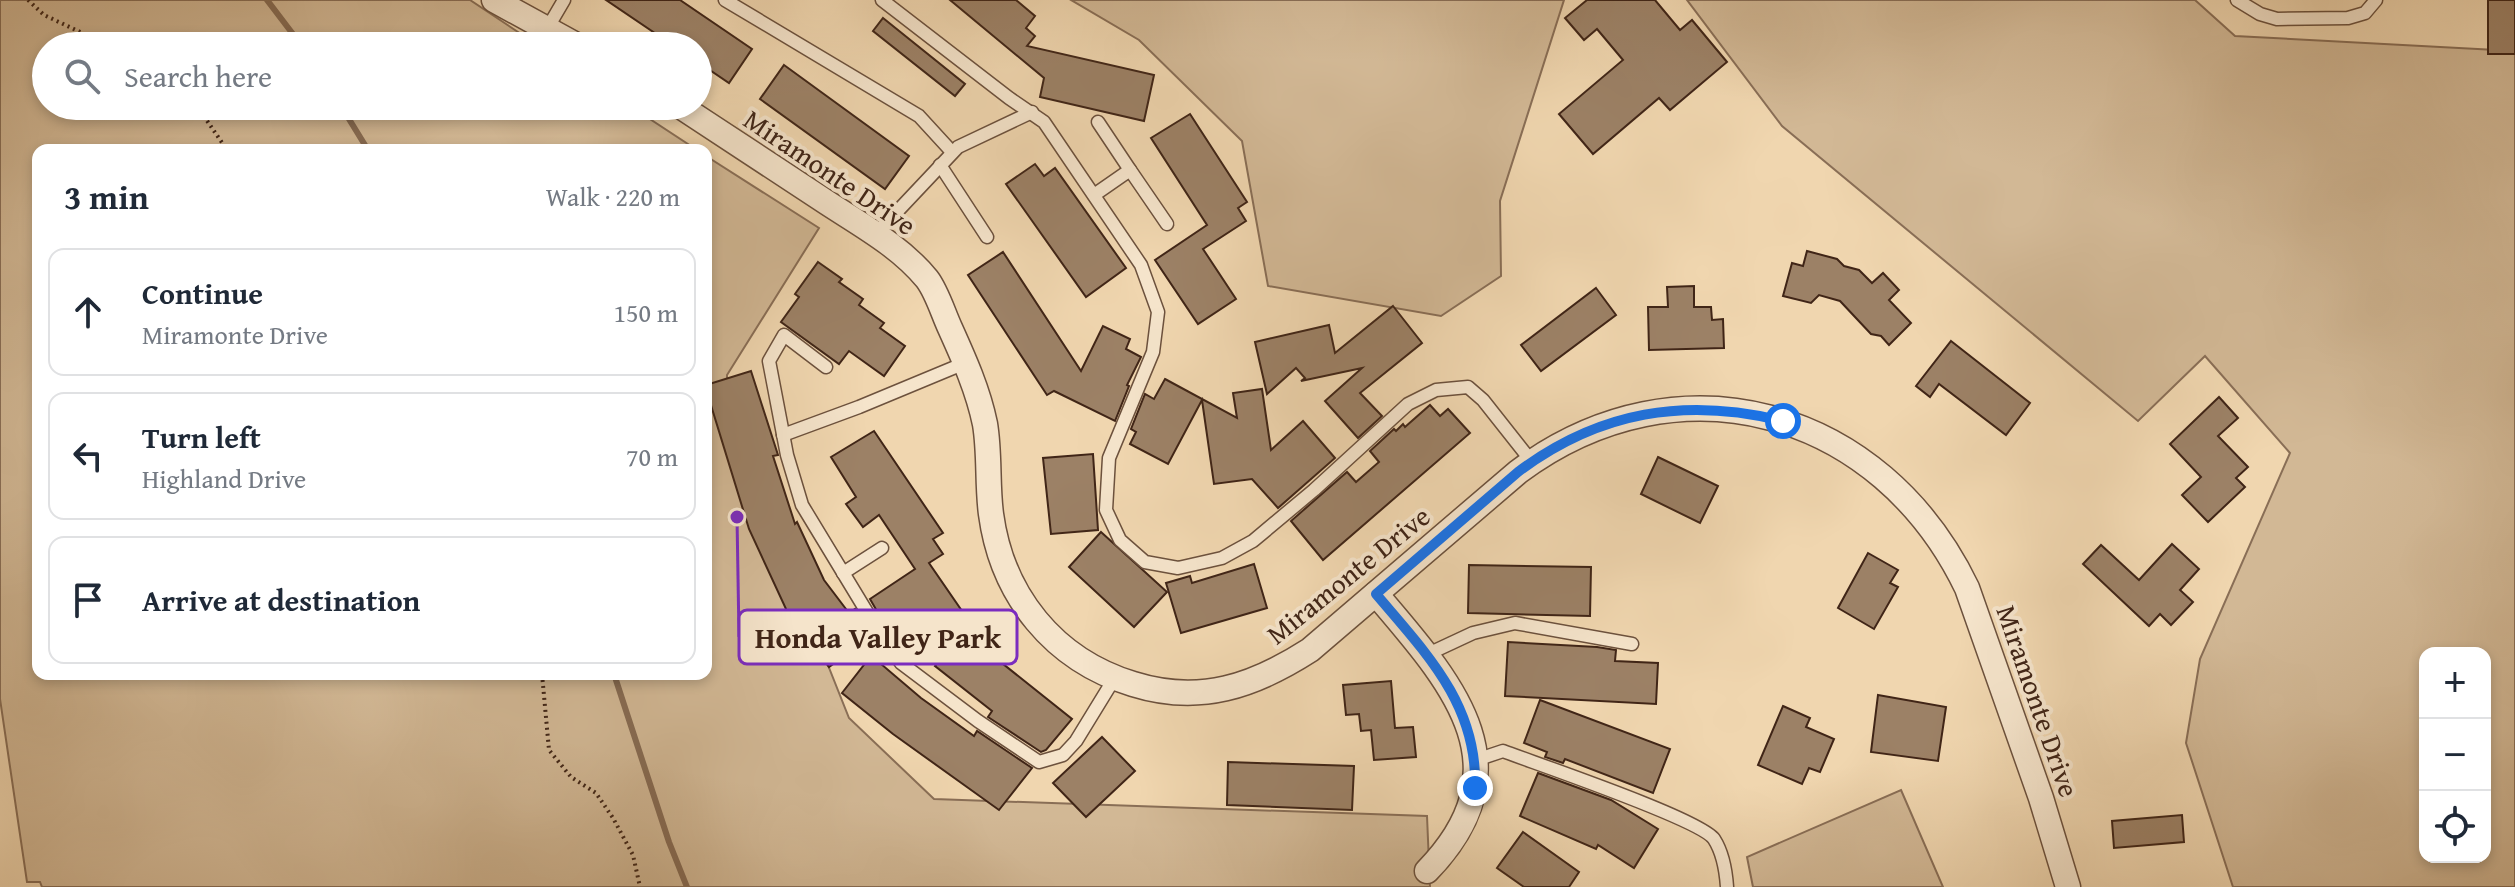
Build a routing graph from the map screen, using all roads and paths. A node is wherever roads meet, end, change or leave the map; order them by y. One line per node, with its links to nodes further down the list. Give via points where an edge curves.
1 (28, 0): 9 (path, via 44,15)
2 (494, 0): 8 (street)
3 (564, 0): 8 (lane)
4 (725, 0): 16 (lane, via 919,116)
5 (882, 0): 11 (lane)
6 (2237, 0): 7 (lane, via 2277,19 2348,18 2365,13)
7 (2376, 0)
8 (547, 29): 10 (street)
9 (80, 32)
10 (552, 32)
11 (1032, 112): 16 (lane); 19 (lane)
12 (207, 120): 15 (path)
13 (701, 120): 21 (street, Miramonte Drive)
14 (1098, 122): 18 (lane)
15 (223, 144)
16 (952, 152): 17 (lane)
17 (940, 165): 21 (lane); 22 (lane)
18 (1130, 170): 19 (lane); 20 (lane)
19 (1094, 195): 26 (lane, via 1141,265 1158,312 1153,352 1109,458 1106,510 1120,540 1145,562 1178,568 1222,558 1253,541 1408,404 1436,390 1468,387)
20 (1167, 224)
21 (876, 234): 23 (street, Miramonte Drive, via 928,280)
22 (987, 237)
23 (965, 363): 25 (lane); 32 (street, Miramonte Drive, via 984,423 1002,564 1028,612 1056,643)
24 (826, 367): 25 (lane, via 784,335 769,361)
25 (783, 435): 28 (lane, via 802,505)
26 (1532, 462): 29 (street, Miramonte Drive); 38 (street, Miramonte Drive, via 1605,424 1644,414 1714,409 1754,414 1812,432 1876,469 1932,526 1967,588)
27 (882, 548): 28 (lane)
28 (843, 573): 32 (lane, via 901,663 1039,762 1063,755 1076,741)
29 (1376, 594): 31 (street); 32 (street, Miramonte Drive, via 1310,650 1250,683 1168,692)
30 (1632, 644): 31 (lane, via 1515,623 1473,633)
31 (1428, 654): 34 (street, via 1462,712)
32 (1114, 679)
33 (543, 680): 36 (path, via 549,750 605,805 633,855)
34 (1476, 760): 35 (street, via 1468,815 1450,848); 37 (lane, via 1503,751 1677,817 1714,838)
35 (1427, 871)
36 (640, 887)
37 (1727, 887)
38 (2068, 887)

